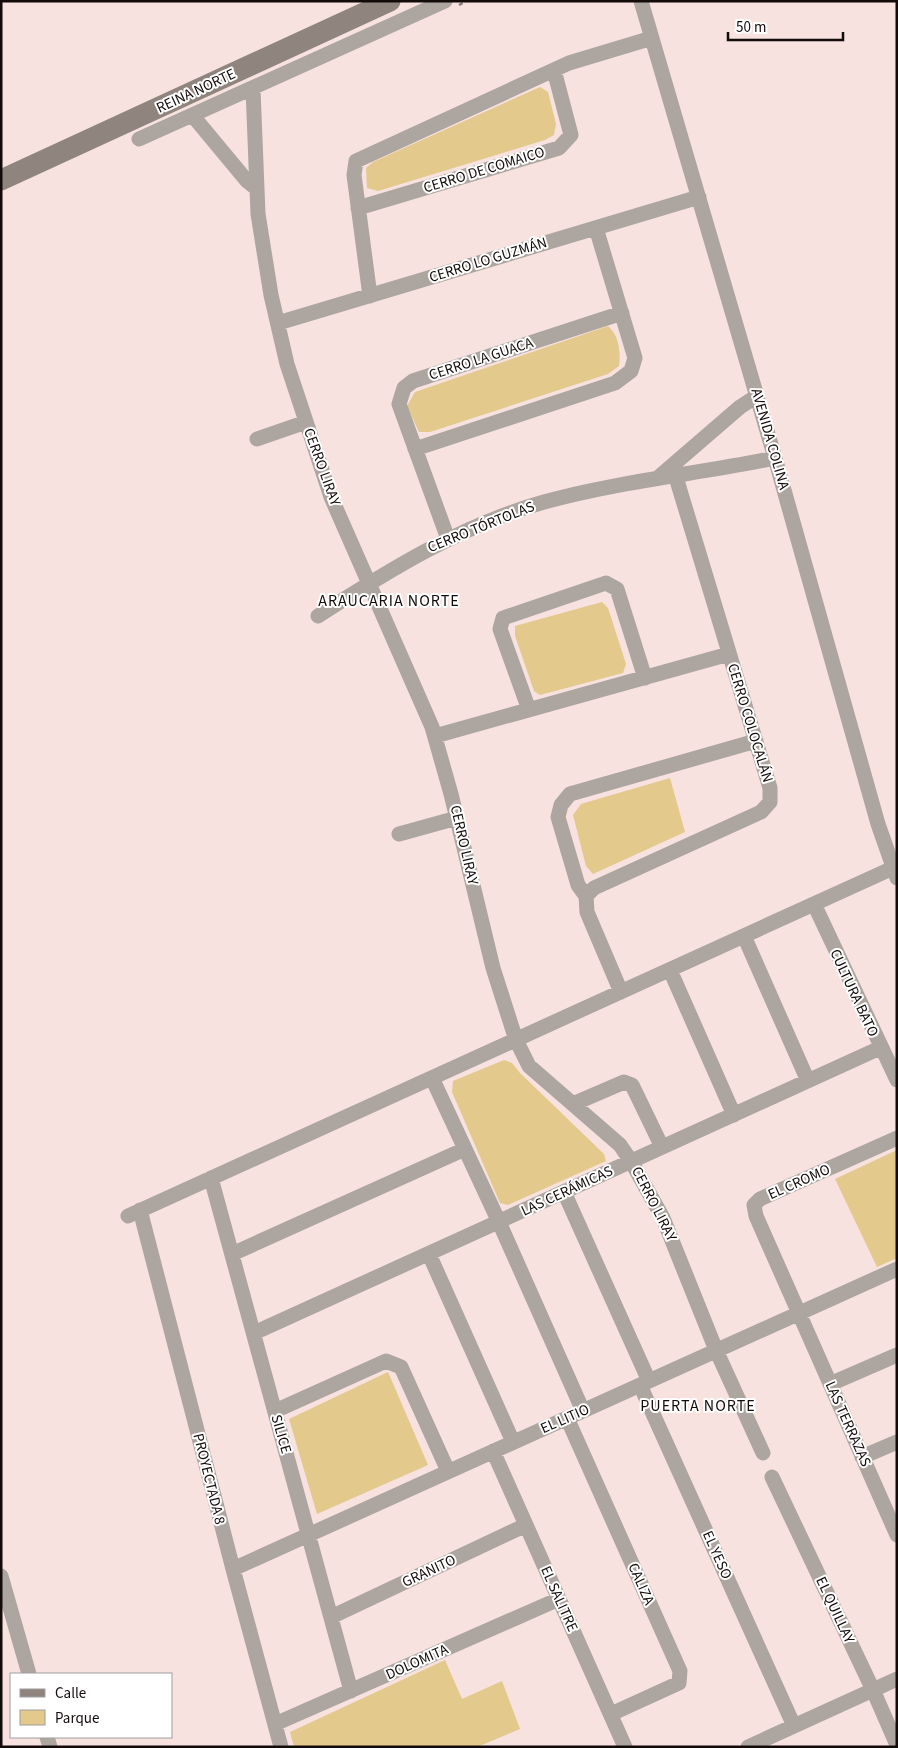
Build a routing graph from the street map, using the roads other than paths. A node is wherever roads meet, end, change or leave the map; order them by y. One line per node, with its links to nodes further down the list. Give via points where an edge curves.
1 (390, 1): 9 (street, REINA NORTE)
2 (444, 1): 6 (street, REINA NORTE)
3 (641, 1): 4 (street, AVENIDA COLINA)
4 (652, 38): 5 (street); 11 (street, AVENIDA COLINA)
5 (554, 70): 12 (street, via 356,161 354,175); 12 (street, CERRO DE COMAICO, via 571,135 559,148)
6 (253, 89): 7 (street, REINA NORTE); 10 (street, CERRO LIRAY)
7 (193, 116): 8 (street, REINA NORTE); 10 (street, via 234,166)
8 (139, 139)
9 (1, 180)
10 (257, 188): 16 (street, CERRO LIRAY, via 262,237)
11 (699, 198): 13 (street, CERRO LO GUZMÁN); 17 (street, AVENIDA COLINA)
12 (358, 208): 14 (street)
13 (596, 228): 14 (street, CERRO LO GUZMÁN); 15 (street)
14 (370, 296): 16 (street, CERRO LO GUZMÁN)
15 (622, 313): 20 (street, via 635,358 631,371 615,383); 20 (street, CERRO LA GUACA, via 413,381 404,388 399,404)
16 (278, 324): 18 (street, CERRO LIRAY)
17 (757, 396): 21 (street, AVENIDA COLINA); 22 (street, CERRO TÓRTOLAS, via 740,407)
18 (306, 422): 19 (street); 24 (street, CERRO LIRAY, via 331,497)
19 (257, 439)
20 (415, 449): 23 (street, CERRO LA GUACA)
21 (775, 458): 22 (street, CERRO TÓRTOLAS); 33 (street, AVENIDA COLINA)
22 (667, 475): 23 (street, CERRO TÓRTOLAS, via 543,502 471,528); 26 (street, CERRO COLOCALÁN)
23 (448, 540): 24 (street, CERRO TÓRTOLAS, via 418,553)
24 (369, 582): 25 (street, CERRO TÓRTOLAS); 29 (street, CERRO LIRAY)
25 (318, 616)
26 (729, 654): 27 (street); 30 (street, CERRO COLOCALÁN)
27 (645, 678): 28 (street); 28 (street, via 617,589 606,584 503,618 500,629)
28 (529, 710): 29 (street)
29 (435, 736): 31 (street, CERRO LIRAY)
30 (756, 741): 34 (street, CERRO COLOCALÁN, via 770,788 770,802 761,812 594,888); 34 (street, via 570,794 558,817 578,885)
31 (457, 818): 32 (street); 39 (street, CERRO LIRAY, via 493,968)
32 (399, 834)
33 (895, 873): 35 (street)
34 (586, 896): 38 (street, via 587,912)
35 (814, 904): 36 (street); 40 (street, CULTURA BATO)
36 (744, 936): 37 (street); 43 (street)
37 (670, 970): 38 (street); 45 (street)
38 (621, 992): 39 (street)
39 (516, 1040): 41 (street); 44 (street, CERRO LIRAY, via 529,1066)
40 (880, 1048): 42 (street, CULTURA BATO); 43 (street, LAS CERÁMICAS)
41 (432, 1078): 48 (street); 50 (street)
42 (897, 1080)
43 (808, 1081): 45 (street, LAS CERÁMICAS)
44 (573, 1104): 47 (street, via 624,1082 632,1085); 49 (street, CERRO LIRAY, via 620,1145)
45 (734, 1115): 47 (street, LAS CERÁMICAS)
46 (897, 1138): 56 (street, EL CROMO, via 760,1199 754,1205)
47 (662, 1147): 49 (street, LAS CERÁMICAS)
48 (465, 1149): 52 (street); 53 (street)
49 (632, 1161): 51 (street, LAS CERÁMICAS); 58 (street, CERRO LIRAY, via 663,1218)
50 (211, 1178): 53 (street, SILICE); 75 (street, PROYECTADA 8, via 134,1213)
51 (564, 1192): 52 (street, LAS CERÁMICAS); 60 (street, EL YESO)
52 (499, 1222): 54 (street, LAS CERÁMICAS); 63 (street)
53 (232, 1254): 57 (street, SILICE)
54 (428, 1254): 57 (street, LAS CERÁMICAS); 65 (street)
55 (897, 1269): 56 (street, EL LITIO)
56 (798, 1313): 58 (street, EL LITIO); 61 (street, LAS TERRAZAS)
57 (254, 1334): 62 (street, SILICE)
58 (716, 1350): 60 (street, EL LITIO); 68 (street, CERRO LIRAY)
59 (897, 1355): 61 (street)
60 (645, 1383): 63 (street, EL LITIO); 85 (street, EL YESO)
61 (830, 1384): 69 (street, LAS TERRAZAS)
62 (275, 1411): 70 (street, via 386,1362 401,1366); 73 (street, SILICE)
63 (583, 1411): 64 (street, EL LITIO)
64 (567, 1418): 65 (street, EL LITIO); 83 (street, CALIZA, via 680,1671 679,1684)
65 (513, 1442): 67 (street, EL LITIO)
66 (897, 1442): 69 (street)
67 (493, 1451): 70 (street, EL LITIO); 72 (street, EL SALITRE)
68 (763, 1453)
69 (862, 1458): 74 (street, LAS TERRAZAS)
70 (448, 1471): 73 (street, EL LITIO)
71 (772, 1477): 81 (street, EL QUILLAY)
72 (526, 1525): 77 (street, EL SALITRE); 78 (street, GRANITO)
73 (309, 1534): 75 (street, EL LITIO); 78 (street, SILICE)
74 (897, 1535)
75 (233, 1569): 84 (street, PROYECTADA 8)
76 (1, 1576): 79 (street)
77 (559, 1599): 82 (street, DOLOMITA); 83 (street, EL SALITRE)
78 (332, 1618): 82 (street, SILICE)
79 (29, 1673)
80 (897, 1679): 81 (street)
81 (873, 1690): 85 (street); 86 (street, EL QUILLAY)
82 (351, 1691): 84 (street, DOLOMITA)
83 (611, 1714): 88 (street, EL SALITRE)
84 (275, 1724): 87 (street, PROYECTADA 8)
85 (794, 1726): 89 (street)
86 (897, 1745)
87 (281, 1747)
88 (625, 1747)
89 (748, 1747)

